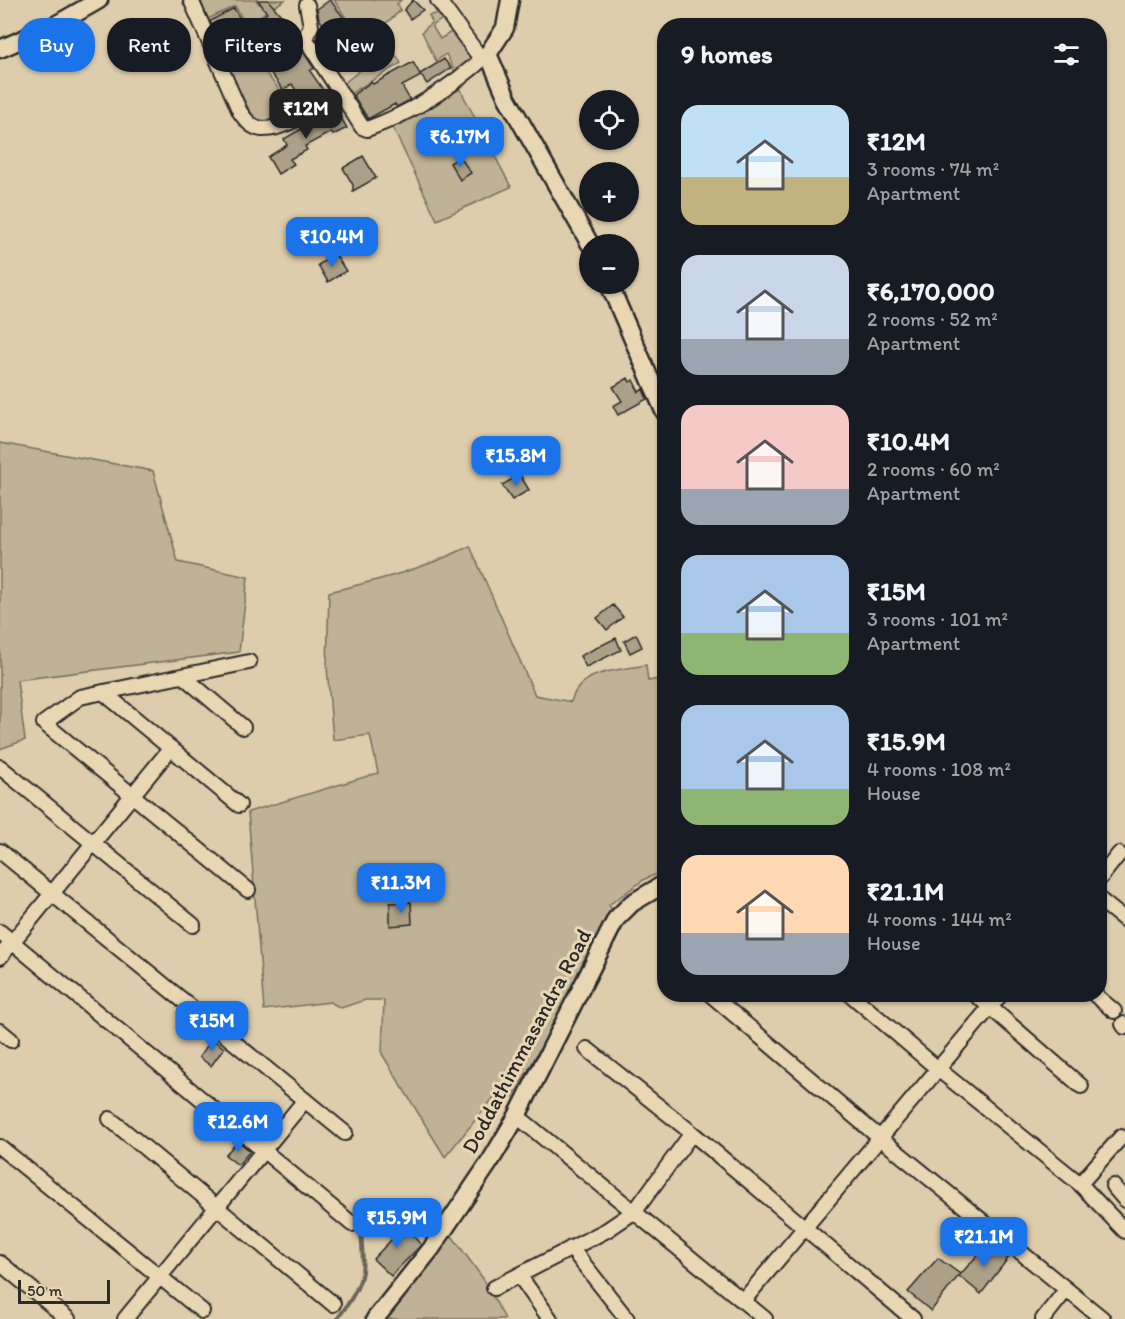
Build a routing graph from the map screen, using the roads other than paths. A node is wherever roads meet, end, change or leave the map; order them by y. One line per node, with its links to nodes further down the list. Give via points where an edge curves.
1 (99, 0): 6 (street)
2 (192, 0): 8 (street, via 240,112 249,124 262,129 291,122)
3 (438, 0): 7 (street)
4 (510, 0): 7 (street, via 505,28)
5 (309, 2): 8 (street, via 311,26 305,38)
6 (0, 49)
7 (485, 57): 8 (street, via 434,96 367,129); 9 (street)
8 (340, 92)
9 (584, 234)
10 (613, 294): 11 (street)
11 (657, 395)
12 (249, 662): 13 (street)
13 (183, 676): 14 (street); 15 (street)
14 (103, 692): 16 (street); 18 (street, via 80,697 44,723)
15 (243, 727)
16 (171, 748): 18 (street); 19 (street)
17 (0, 767): 20 (street)
18 (132, 795): 20 (street); 25 (street)
19 (239, 805)
20 (93, 843): 26 (street); 29 (street)
21 (0, 851): 26 (street)
22 (1119, 854): 23 (street)
23 (1107, 869)
24 (657, 888): 46 (street, Doddathimmasandra Road, via 632,903 616,919)
25 (248, 890)
26 (52, 893): 31 (street); 45 (street)
27 (1107, 906): 28 (street)
28 (1125, 920)
29 (193, 925)
30 (0, 932): 31 (street)
31 (12, 942): 32 (street); 53 (street)
32 (0, 957)
33 (719, 1002): 51 (street)
34 (859, 1002): 43 (street)
35 (984, 1002): 38 (street)
36 (994, 1002): 38 (street)
37 (1103, 1002): 39 (street)
38 (990, 1007): 43 (street); 44 (street)
39 (1114, 1011)
40 (0, 1031): 41 (street)
41 (11, 1040)
42 (587, 1049): 49 (street)
43 (938, 1069): 51 (street); 54 (street)
44 (1081, 1086)
45 (305, 1100): 48 (street); 53 (street)
46 (517, 1116): 58 (street); 73 (street, Doddathimmasandra Road, via 431,1249)
47 (110, 1119): 57 (street)
48 (345, 1133)
49 (692, 1133): 58 (street); 60 (street)
50 (1121, 1137): 54 (street)
51 (880, 1138): 60 (street); 67 (street)
52 (0, 1147): 65 (street)
53 (264, 1150): 57 (street); 59 (street)
54 (1080, 1184): 61 (street)
55 (1113, 1186): 56 (street)
56 (1125, 1200)
57 (217, 1208): 65 (street); 69 (street)
58 (635, 1210): 62 (street); 68 (street)
59 (352, 1224)
60 (805, 1227): 68 (street); 77 (street)
61 (1125, 1231)
62 (571, 1248): 64 (street); 75 (street)
63 (0, 1263): 71 (street)
64 (519, 1275): 66 (street); 74 (street)
65 (159, 1278): 70 (street); 72 (street)
66 (494, 1288)
67 (1066, 1290): 78 (street); 79 (street)
68 (743, 1300): 76 (street)
69 (333, 1304)
70 (202, 1311)
71 (68, 1319)
72 (125, 1319)
73 (375, 1319)
74 (550, 1319)
75 (627, 1319)
76 (765, 1319)
77 (913, 1319)
78 (1042, 1319)
79 (1103, 1319)

